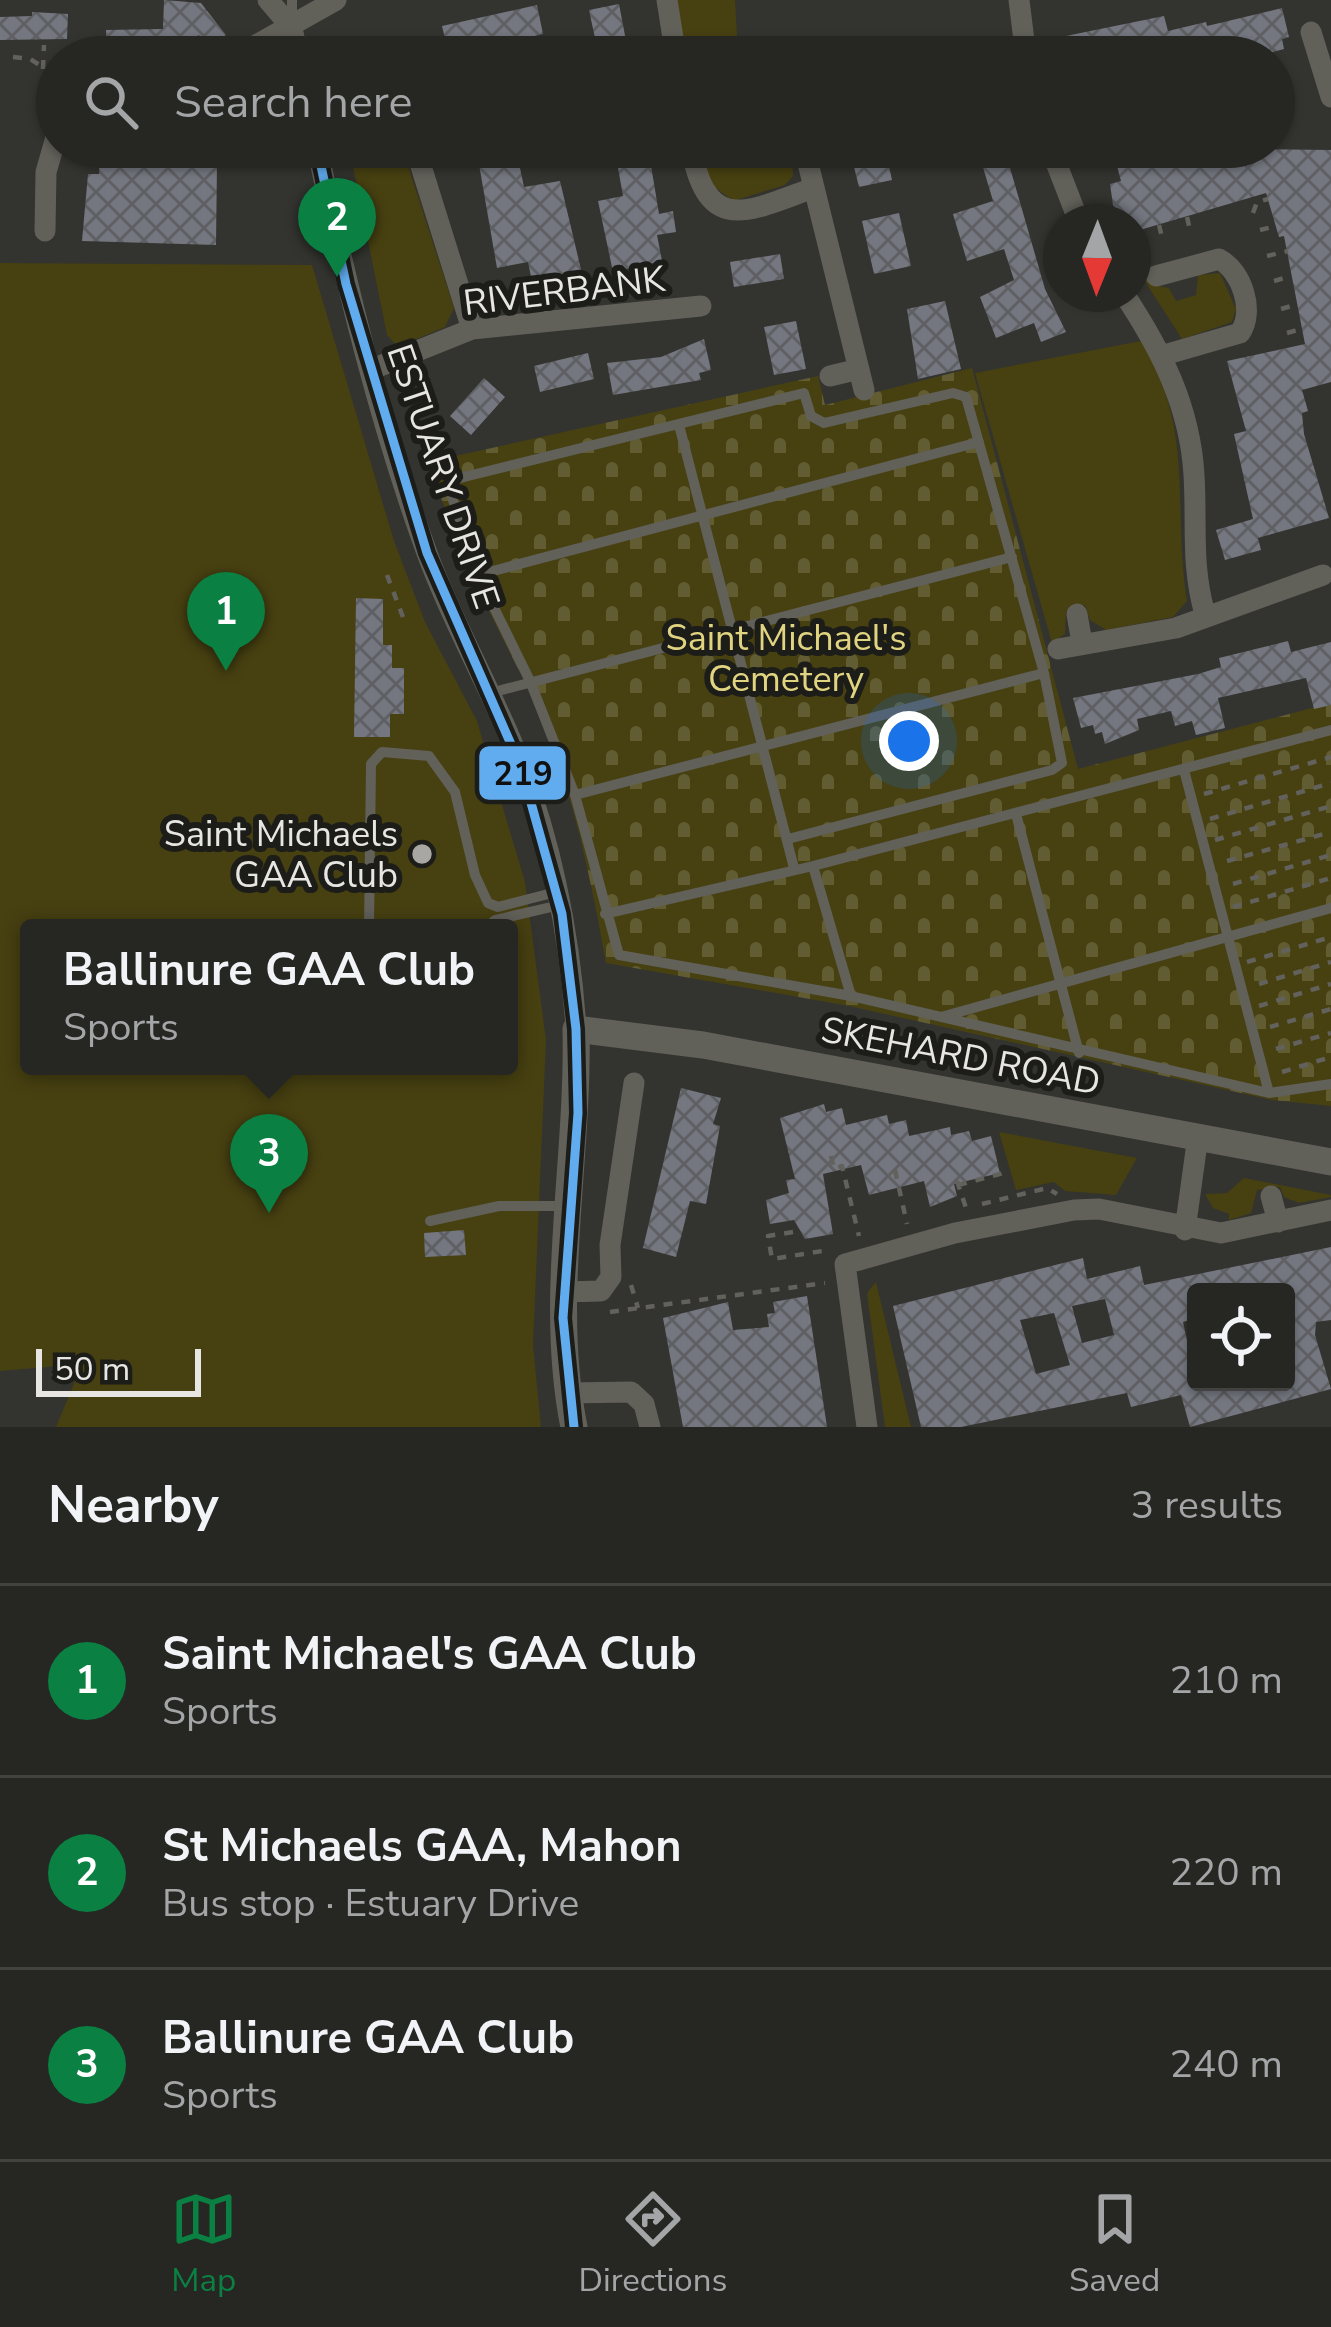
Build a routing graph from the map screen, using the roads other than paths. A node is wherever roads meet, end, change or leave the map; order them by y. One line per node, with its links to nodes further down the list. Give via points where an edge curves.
1 (268, 0): 6 (street)
2 (292, 0): 6 (lane)
3 (335, 0): 6 (street)
4 (667, 0): 9 (street)
5 (1019, 0): 10 (street)
6 (292, 28): 7 (street); 8 (street)
7 (276, 36)
8 (294, 36)
9 (673, 36)
10 (1023, 36)
11 (1320, 46): 12 (street)
12 (1331, 98)
13 (47, 168): 21 (street)
14 (322, 168): 27 (street, ESTUARY DRIVE)
15 (422, 168): 25 (street)
16 (697, 168): 19 (street, via 702,192 726,210)
17 (809, 168): 19 (street)
18 (1058, 168): 20 (street)
19 (813, 188): 28 (street, via 861,379)
20 (1071, 204)
21 (45, 231)
22 (1172, 279): 26 (street, via 1227,262 1247,320 1240,333)
23 (700, 306): 25 (street, RIVERBANK)
24 (1136, 312): 26 (street)
25 (472, 329): 27 (street, RIVERBANK)
26 (1164, 356): 36 (street, via 1192,451 1192,560)
27 (370, 370): 42 (street, ESTUARY DRIVE, via 427,554)
28 (830, 376)
29 (679, 425): 30 (lane, via 804,393 811,416 824,423 959,393); 31 (lane); 34 (lane, via 456,478 449,496)
30 (979, 442): 31 (lane); 32 (lane)
31 (704, 516): 34 (lane); 37 (lane)
32 (1012, 557): 37 (lane); 40 (lane)
33 (1323, 574): 36 (street)
34 (478, 575): 41 (lane)
35 (1077, 614): 38 (street)
36 (1204, 614): 38 (street, via 1147,636)
37 (734, 632): 41 (lane); 44 (lane)
38 (1082, 643): 39 (street)
39 (1058, 650)
40 (1044, 673): 44 (lane); 48 (lane, via 1064,757 1059,767)
41 (530, 681): 42 (lane); 46 (lane)
42 (490, 693): 51 (street, ESTUARY DRIVE, via 521,767)
43 (1331, 730): 45 (lane)
44 (764, 746): 46 (lane); 48 (lane)
45 (1184, 770): 47 (lane); 56 (lane)
46 (575, 795): 53 (lane)
47 (1016, 814): 49 (lane); 57 (lane)
48 (788, 839): 50 (lane)
49 (813, 866): 50 (lane); 58 (lane)
50 (794, 868): 53 (lane)
51 (558, 898): 54 (lane, via 488,903 455,793 429,756 382,752 370,764); 55 (lane); 60 (street, ESTUARY DRIVE)
52 (1331, 908): 56 (lane)
53 (605, 914): 58 (lane, via 614,948 629,959)
54 (369, 919)
55 (498, 919)
56 (1229, 938): 57 (lane); 64 (lane)
57 (1061, 983): 59 (lane); 61 (lane)
58 (851, 995): 59 (lane)
59 (935, 1018): 61 (lane)
60 (577, 1029): 65 (street, SKEHARD ROAD); 68 (street)
61 (1079, 1053): 64 (lane)
62 (634, 1083): 73 (street, via 611,1277 601,1292)
63 (1331, 1084): 64 (lane)
64 (1269, 1093)
65 (1198, 1136): 66 (street, SKEHARD ROAD); 72 (street)
66 (1331, 1162)
67 (1271, 1196): 71 (street)
68 (570, 1206): 70 (lane, via 499,1206); 73 (street)
69 (1331, 1210): 71 (street)
70 (430, 1221)
71 (1278, 1222): 72 (street, via 1221,1233)
72 (1185, 1230): 77 (street, via 1074,1210 845,1264)
73 (563, 1292): 74 (street)
74 (567, 1393): 75 (street); 76 (street, via 631,1392)
75 (574, 1427)
76 (650, 1427)
77 (867, 1427)

